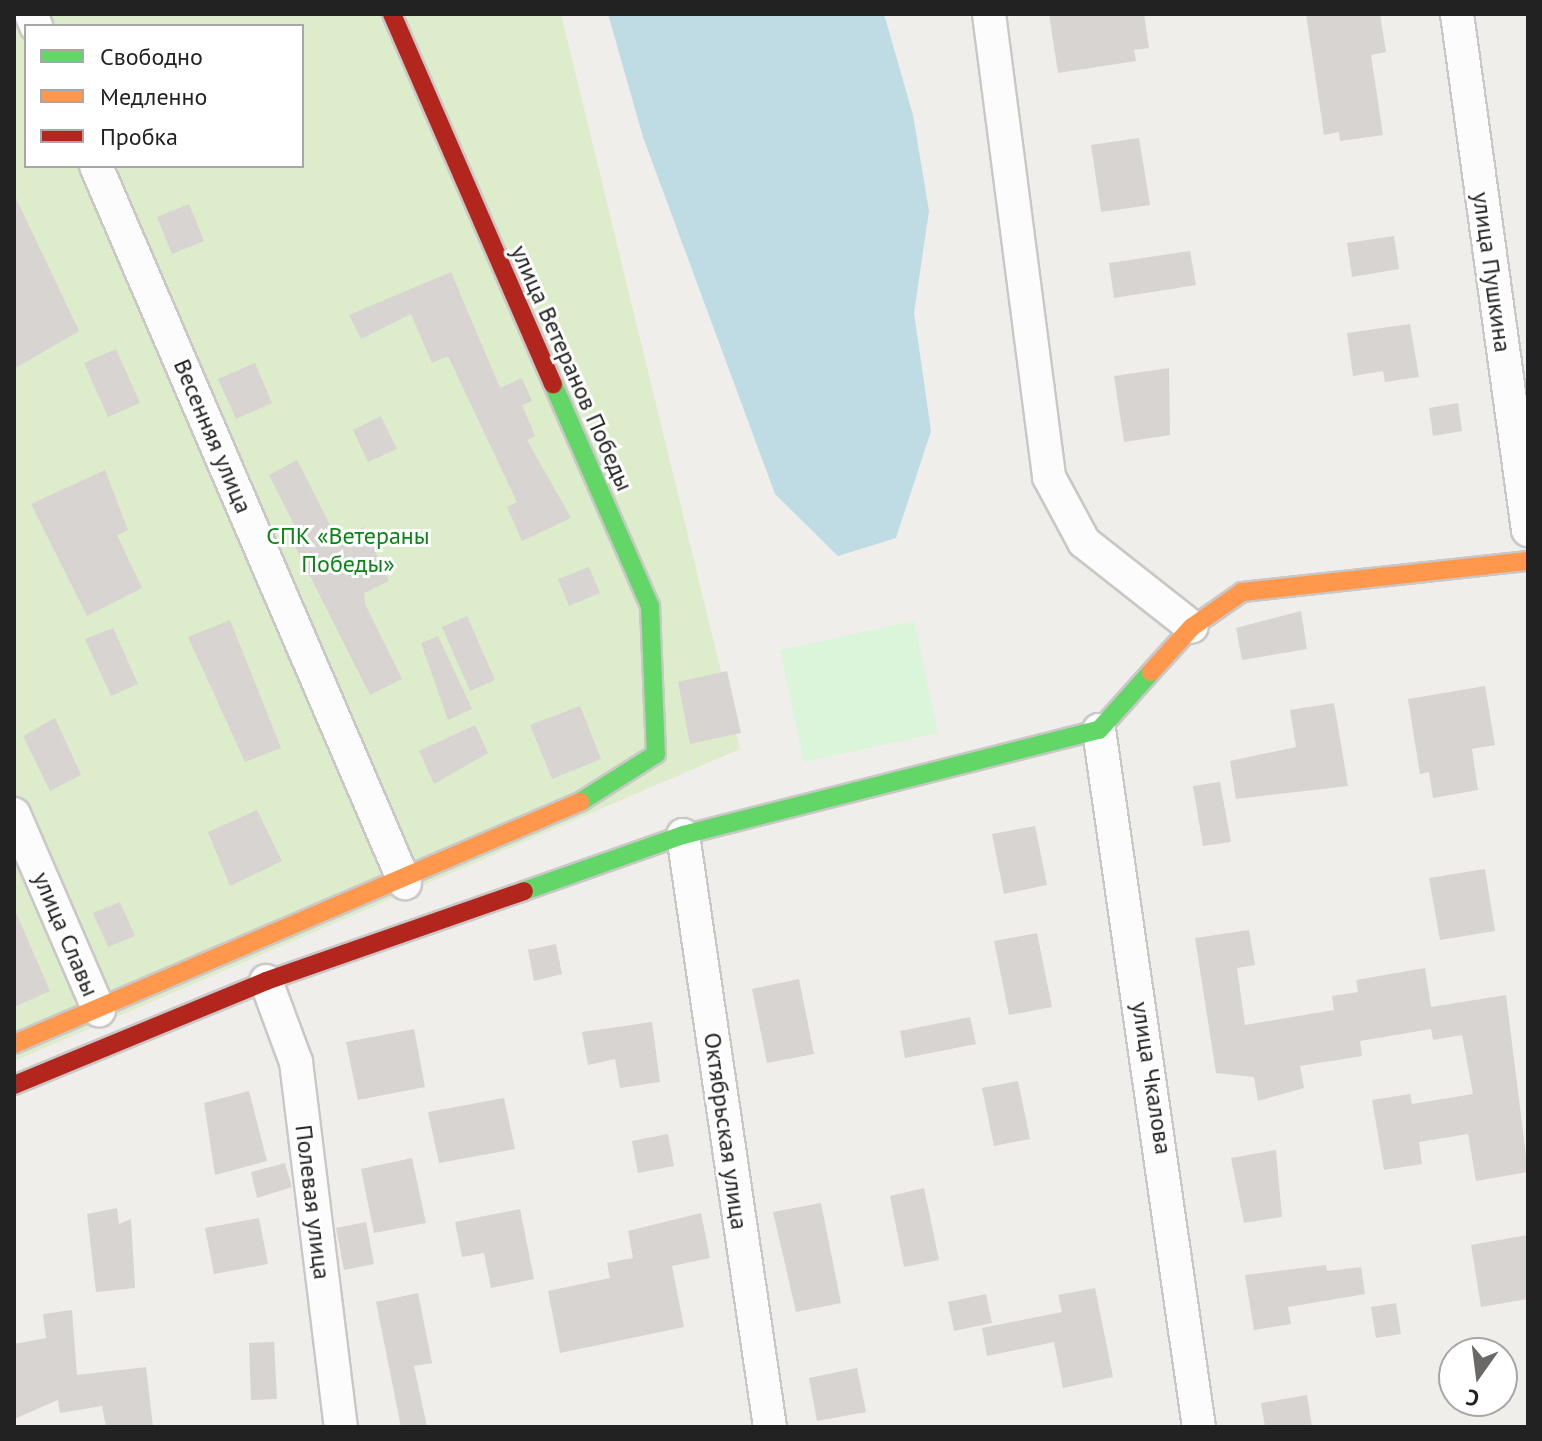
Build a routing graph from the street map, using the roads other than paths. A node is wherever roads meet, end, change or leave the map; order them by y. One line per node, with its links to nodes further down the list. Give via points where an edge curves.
1 (392, 14): 11 (street, улица Ветеранов Победы, via 650,606 656,754 565,812)
2 (989, 14): 7 (street, via 1049,477 1084,542)
3 (1457, 14): 5 (street, улица Пушкина)
4 (97, 168): 11 (street, Весенняя улица)
5 (1528, 530)
6 (1528, 561): 7 (street, via 1242,592)
7 (1192, 627): 8 (street)
8 (1099, 730): 10 (street); 18 (street, улица Чкалова)
9 (14, 814): 13 (street, улица Славы)
10 (683, 835): 12 (street); 17 (street, Октябрьская улица)
11 (405, 883): 13 (street)
12 (266, 981): 15 (street); 16 (street, Полевая улица, via 296,1062)
13 (99, 1010): 14 (street)
14 (14, 1044)
15 (14, 1085)
16 (341, 1427)
17 (770, 1427)
18 (1199, 1427)

